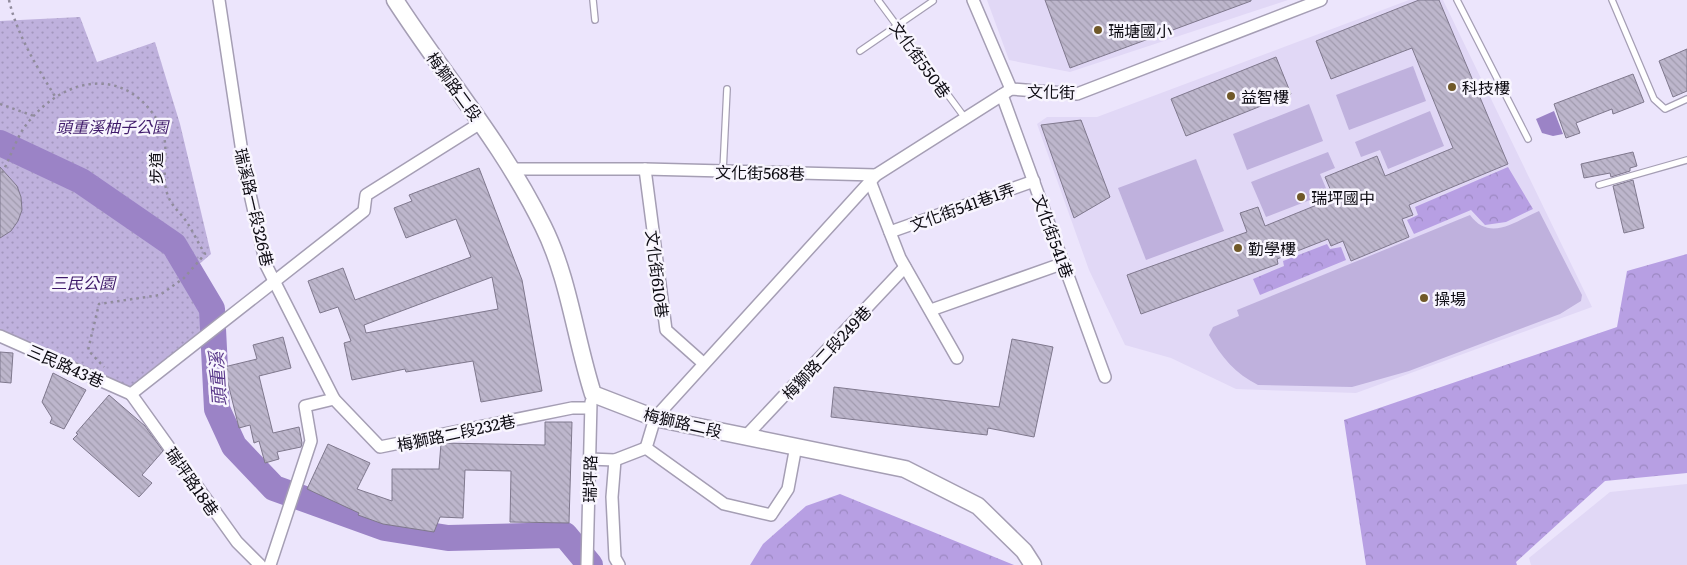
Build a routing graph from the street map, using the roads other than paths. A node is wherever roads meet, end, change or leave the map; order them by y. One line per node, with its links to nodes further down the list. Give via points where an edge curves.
1 (219, 0): 29 (street, 瑞溪路一段326巷, via 245,172 266,265)
2 (395, 0): 17 (street, 梅獅路二段)
3 (593, 0): 10 (lane)
4 (878, 0): 11 (lane, 文化街550巷)
5 (973, 0): 14 (street, 文化街541巷)
6 (1320, 0): 14 (street, 文化街, via 1077,94)
7 (1456, 0): 18 (lane)
8 (1612, 0): 15 (lane, via 1654,99 1665,108)
9 (933, 2): 11 (lane)
10 (595, 20)
11 (897, 26): 12 (lane); 16 (lane, 文化街550巷)
12 (860, 51)
13 (727, 89): 22 (lane)
14 (1006, 92): 16 (street); 24 (street, 文化街541巷)
15 (1687, 99)
16 (964, 118): 23 (street)
17 (482, 122): 20 (street, 梅獅路二段); 29 (street, via 366,195 364,211)
18 (1528, 139)
19 (1687, 160): 25 (lane)
20 (512, 169): 21 (street, 文化街568巷); 37 (street, 梅獅路二段, via 544,227 568,298)
21 (645, 169): 22 (street, 文化街568巷); 33 (street, 文化街610巷, via 666,330)
22 (723, 171): 23 (street, 文化街568巷)
23 (873, 178): 26 (street); 33 (street)
24 (1034, 181): 26 (street, 文化街541巷1弄); 27 (street, 文化街541巷)
25 (1599, 185)
26 (890, 232): 28 (street)
27 (1064, 263): 30 (street); 34 (street, 文化街541巷)
28 (905, 267): 30 (street); 39 (street, 梅獅路二段249巷)
29 (274, 281): 35 (street); 36 (street, 瑞溪路一段326巷)
30 (931, 310): 32 (street)
31 (0, 336): 35 (street, 三民路43巷)
32 (957, 358)
33 (703, 363): 38 (street)
34 (1105, 377)
35 (131, 394): 44 (street, 瑞坪路18巷, via 237,542)
36 (334, 399): 37 (street, 梅獅路二段232巷, via 380,447 572,408); 45 (street, via 305,406 311,441)
37 (592, 400): 38 (street, 梅獅路二段); 42 (street, 瑞坪路)
38 (654, 418): 39 (street, 梅獅路二段); 41 (street)
39 (746, 436): 40 (street, 梅獅路二段)
40 (796, 446): 41 (street, via 788,489 770,515 724,504); 48 (street, 梅獅路二段, via 905,469 978,506 1024,551)
41 (646, 448): 43 (street)
42 (589, 459): 43 (street); 46 (street, 瑞坪路)
43 (615, 460): 47 (street, via 612,497 615,558)
44 (260, 565)
45 (270, 565)
46 (588, 565)
47 (619, 565)
48 (1033, 565)

